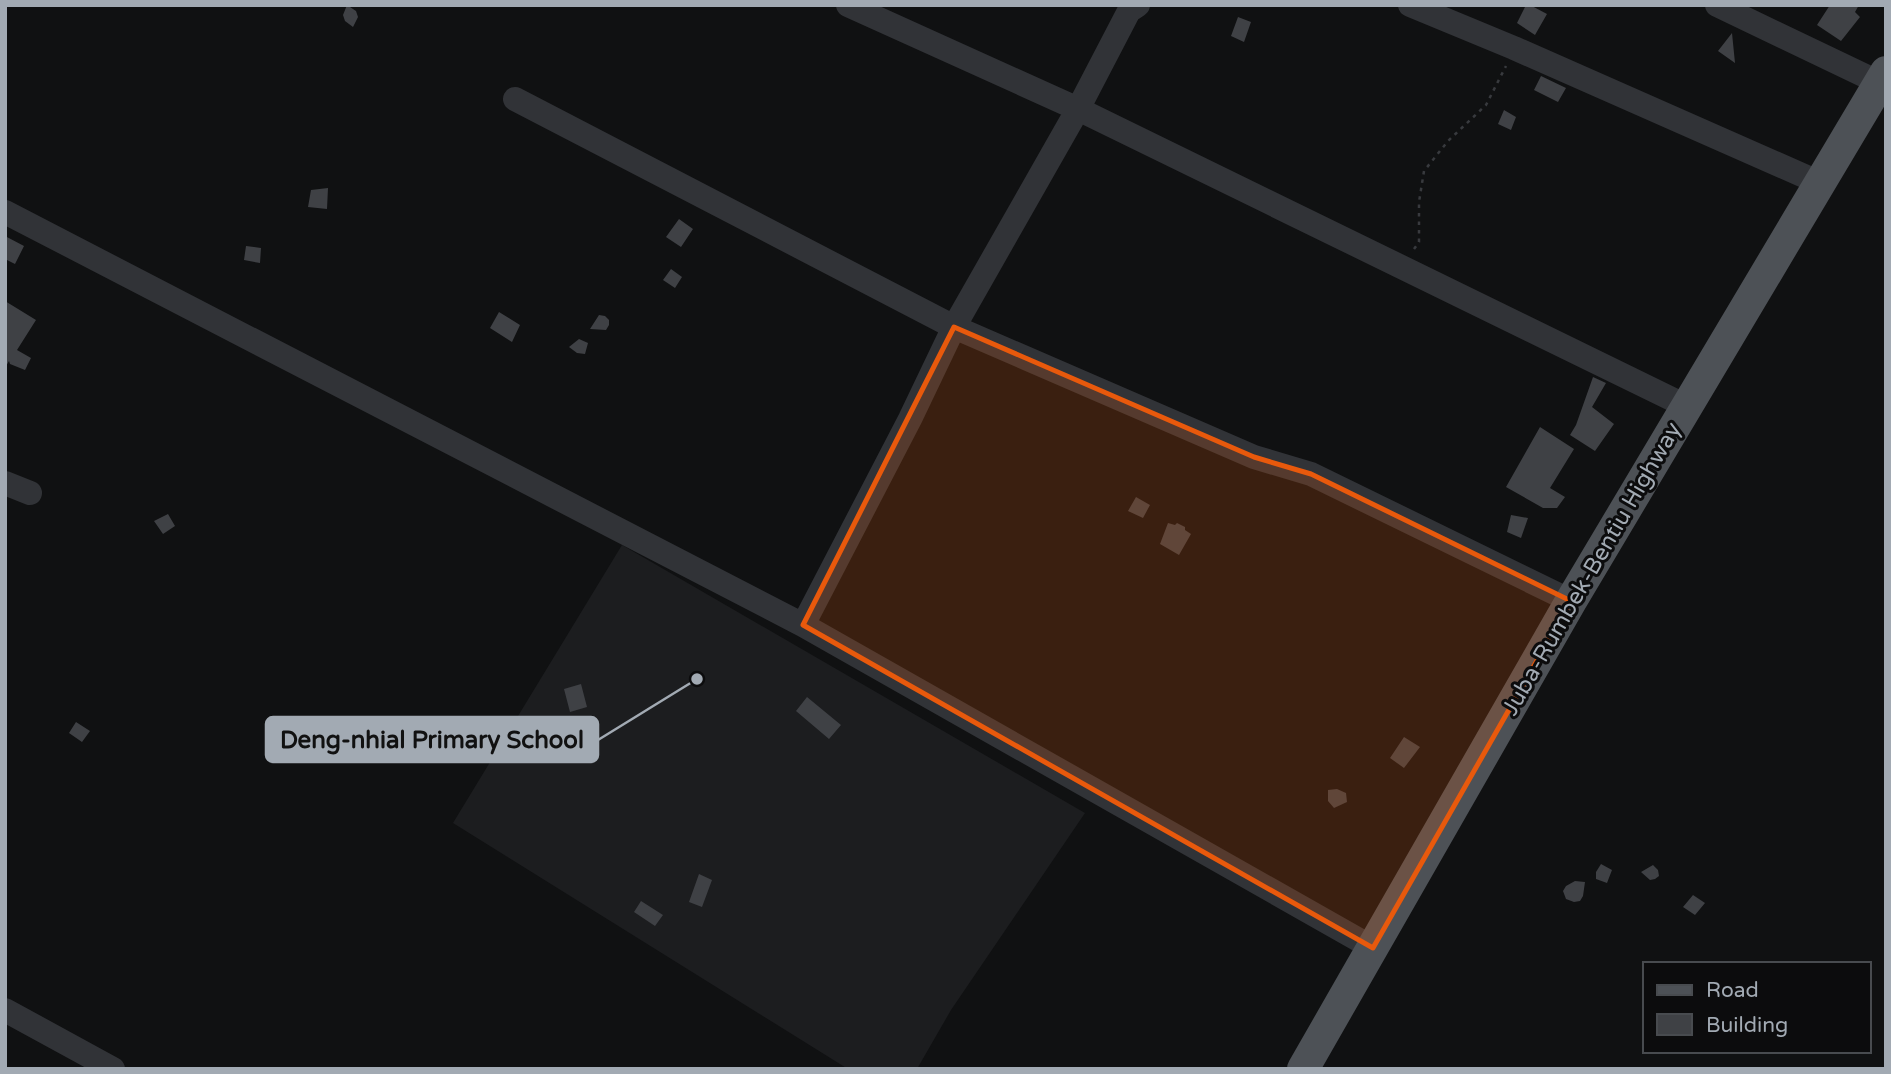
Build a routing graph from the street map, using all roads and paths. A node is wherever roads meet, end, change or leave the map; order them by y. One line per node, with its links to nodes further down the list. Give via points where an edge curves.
1 (848, 5): 8 (street)
2 (1138, 5): 8 (street, via 1129,11)
3 (1410, 5): 5 (street)
4 (1717, 5): 6 (street)
5 (1514, 48): 9 (street); 11 (path, via 1486,105 1424,172 1419,242)
6 (1884, 80): 9 (main road, Juba-Rumbek-Bentiu Highway)
7 (515, 99): 12 (street)
8 (1078, 109): 11 (street); 12 (street)
9 (1820, 183): 13 (main road, Juba-Rumbek-Bentiu Highway)
10 (5, 212): 17 (street)
11 (1405, 268): 13 (street)
12 (954, 327): 16 (street, via 1254,457 1311,474); 17 (street)
13 (1686, 406): 16 (main road, Juba-Rumbek-Bentiu Highway)
14 (5, 483): 15 (street)
15 (30, 493)
16 (1571, 601): 18 (main road, Juba-Rumbek-Bentiu Highway)
17 (803, 625): 18 (street)
18 (1373, 948): 21 (main road, Juba-Rumbek-Bentiu Highway)
19 (5, 1010): 20 (street)
20 (113, 1069)
21 (1303, 1069)

